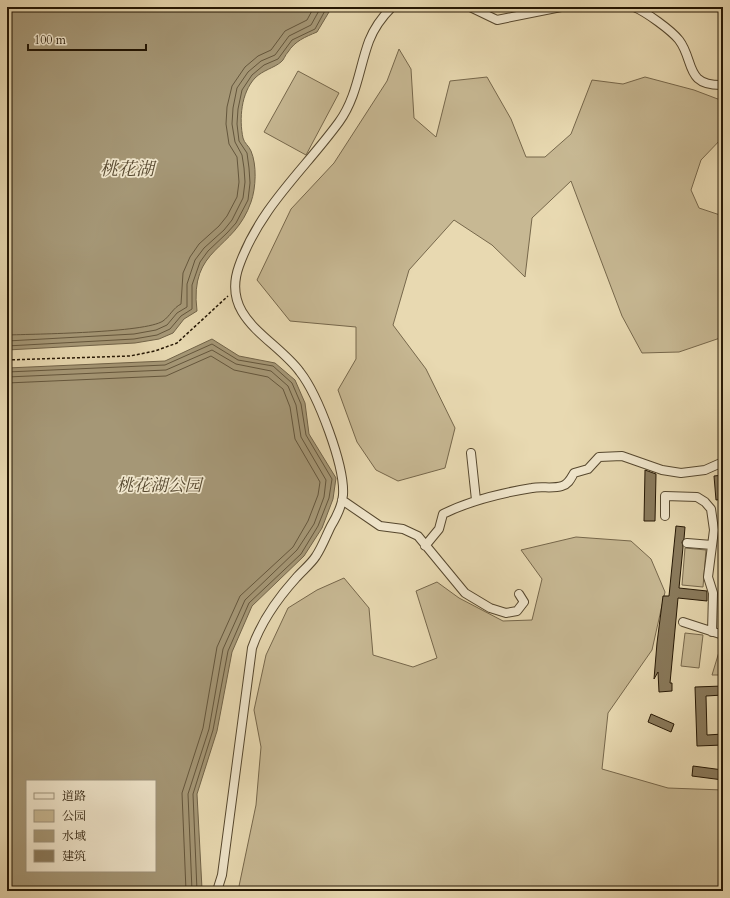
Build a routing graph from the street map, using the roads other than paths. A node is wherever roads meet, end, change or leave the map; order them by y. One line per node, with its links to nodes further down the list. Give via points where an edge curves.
1 (392, 7): 8 (street, via 380,19 370,40 356,88 345,113 283,188 262,219 239,265 236,281 242,313 251,326 292,362 310,386 331,438 343,481)
2 (470, 7): 3 (street, via 497,20)
3 (561, 7)
4 (634, 7): 5 (street, via 678,39 689,66 700,80 710,86)
5 (723, 85)
6 (471, 453): 9 (street)
7 (723, 462): 9 (street, via 705,470 681,473 662,470 622,456 599,457 588,469 574,473 563,486 533,488)
8 (342, 500): 13 (street, via 380,526 414,533); 18 (street, via 315,558 279,599 258,632 252,648 222,874)
9 (476, 500): 13 (street, via 443,514 439,529)
10 (665, 516): 12 (street, via 665,496 698,497 711,509 714,530)
11 (687, 543): 12 (street)
12 (712, 545): 16 (street, via 708,577 713,593)
13 (425, 546): 14 (street, via 465,593 490,608 506,614 517,611 524,602)
14 (519, 594)
15 (683, 622): 16 (street)
16 (712, 632): 17 (street)
17 (723, 636)
18 (217, 891)

